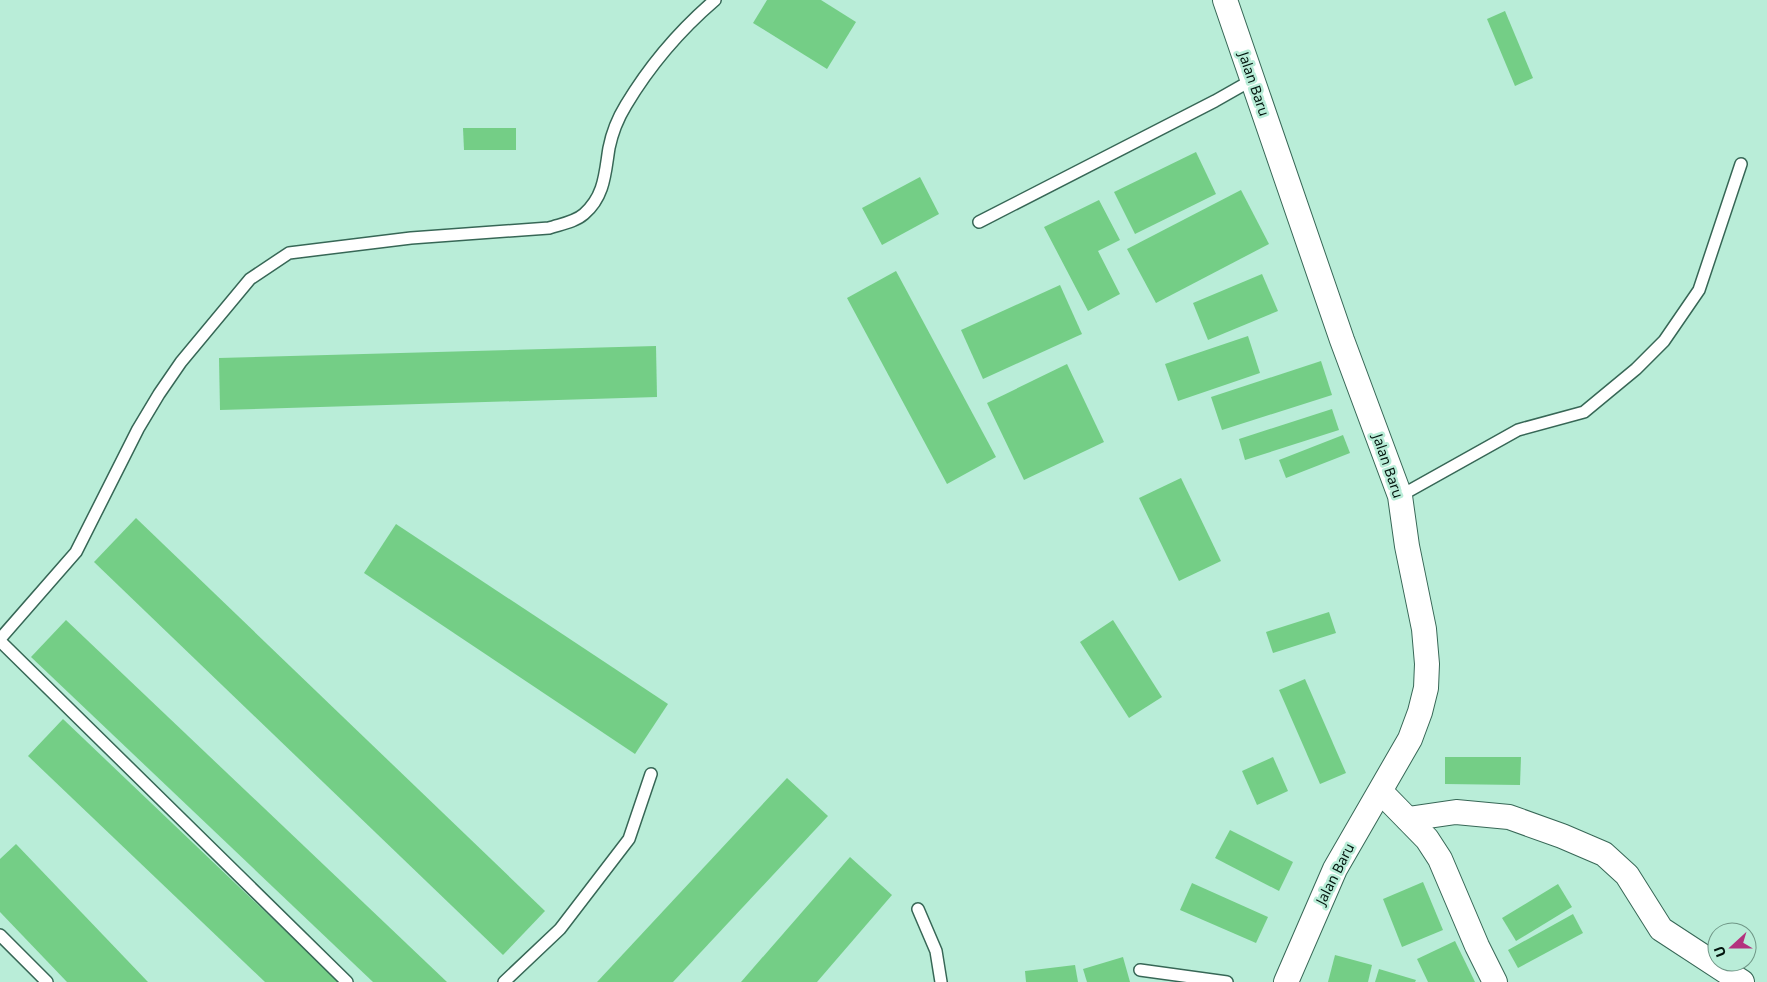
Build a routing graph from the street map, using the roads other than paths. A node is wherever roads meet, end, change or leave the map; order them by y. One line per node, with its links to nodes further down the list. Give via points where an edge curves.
1 (715, 0): 7 (lane, via 668,46 626,106 616,124 604,183 596,201 583,215 549,228 411,238 289,253 250,279 181,362 159,394 76,552)
2 (1225, 0): 3 (street, Jalan Baru)
3 (1252, 80): 5 (lane); 6 (street, Jalan Baru)
4 (1741, 164): 6 (lane, via 1699,290 1664,341 1636,369 1584,412 1518,430)
5 (979, 222)
6 (1400, 496): 9 (street, Jalan Baru, via 1424,629 1426,680 1413,730)
7 (0, 640): 15 (lane)
8 (651, 774): 16 (lane, via 629,839 560,929)
9 (1381, 792): 10 (street); 19 (street, Jalan Baru, via 1336,869)
10 (1408, 819): 20 (street, via 1440,859); 21 (street, via 1456,812 1509,817 1604,854 1627,875 1661,928)
11 (918, 909): 17 (lane, via 936,951)
12 (0, 935): 14 (lane)
13 (1140, 970): 18 (lane)
14 (47, 982)
15 (347, 982)
16 (504, 982)
17 (941, 982)
18 (1227, 982)
19 (1286, 982)
20 (1495, 982)
21 (1742, 982)

